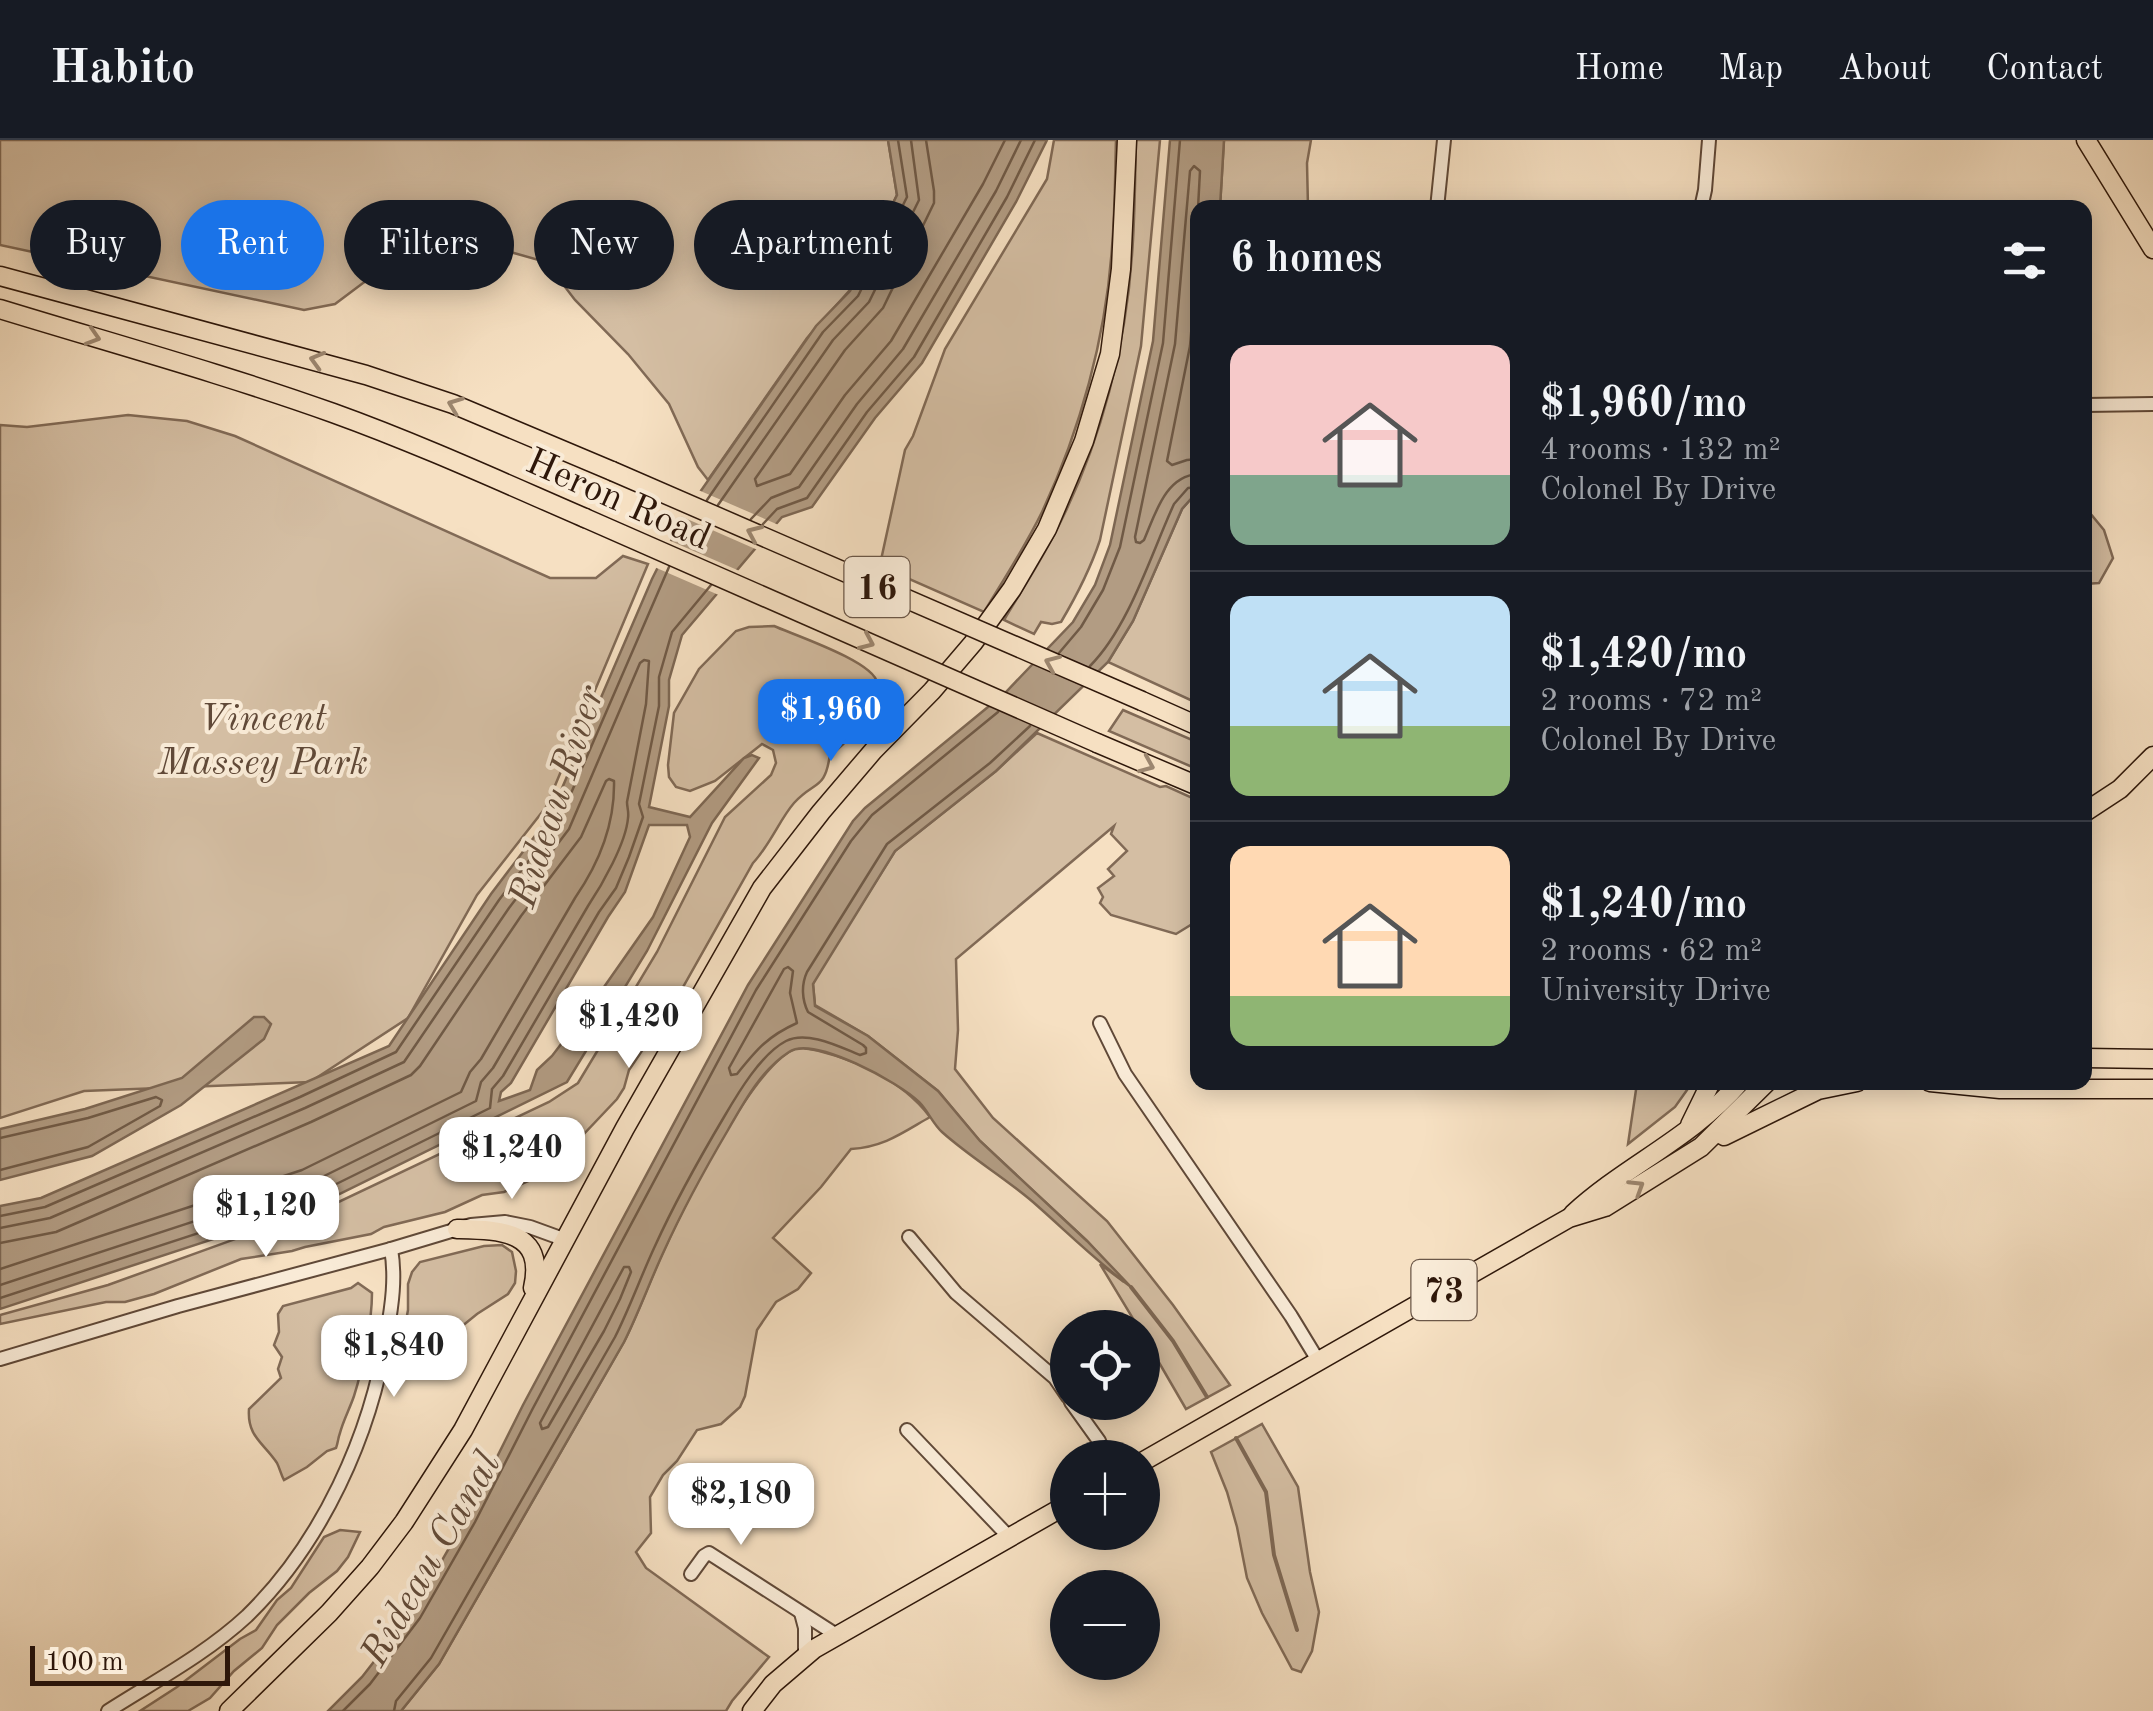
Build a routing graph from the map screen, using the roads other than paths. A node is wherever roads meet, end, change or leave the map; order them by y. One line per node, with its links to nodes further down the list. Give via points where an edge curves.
1 (1127, 140): 30 (main road, via 1110,354 1084,441 1046,529 973,643 872,750 762,888)
2 (1444, 140): 5 (street)
3 (1709, 140): 6 (street)
4 (2086, 140): 7 (main road)
5 (1438, 200)
6 (1703, 200)
7 (2153, 249)
8 (0, 276): 12 (main road, Heron Road / 16, one-way to 8, bridge, via 453,404)
9 (0, 309): 14 (main road, Heron Road / 16, one-way to 14, bridge, via 232,378 430,450)
10 (2153, 404): 11 (street)
11 (2092, 405)
12 (1190, 723)
13 (2153, 756): 15 (main road)
14 (1190, 783)
15 (2092, 807)
16 (1100, 1023): 34 (street, via 1124,1074)
17 (2092, 1058): 18 (main road)
18 (2153, 1060)
19 (1707, 1090): 25 (main road)
20 (1734, 1090): 25 (main road, 73)
21 (1759, 1090): 26 (main road, 73)
22 (1818, 1090): 26 (main road)
23 (2092, 1090): 24 (main road)
24 (2153, 1090)
25 (1685, 1134): 27 (main road, 73)
26 (1701, 1147): 27 (main road, 73, one-way to 26, via 1605,1206)
27 (1569, 1218): 34 (main road, 73)
28 (457, 1229): 30 (street, via 505,1222); 31 (street); 32 (main road, via 506,1232 532,1250 536,1276)
29 (908, 1237): 35 (street, via 956,1293)
30 (563, 1239): 32 (main road)
31 (391, 1249): 33 (street); 44 (street, via 390,1318 367,1415 301,1552 222,1638)
32 (524, 1313): 45 (main road, via 463,1430 404,1522 329,1614)
33 (0, 1358)
34 (1319, 1362): 37 (main road, 73)
35 (1050, 1374)
36 (907, 1430): 39 (street)
37 (1160, 1452)
38 (1050, 1514): 39 (main road)
39 (1009, 1537): 42 (main road)
40 (691, 1574): 41 (street, via 710,1554)
41 (801, 1612): 42 (street); 43 (street)
42 (838, 1636): 43 (main road)
43 (805, 1656): 46 (main road)
44 (108, 1711)
45 (228, 1711)
46 (752, 1711)

